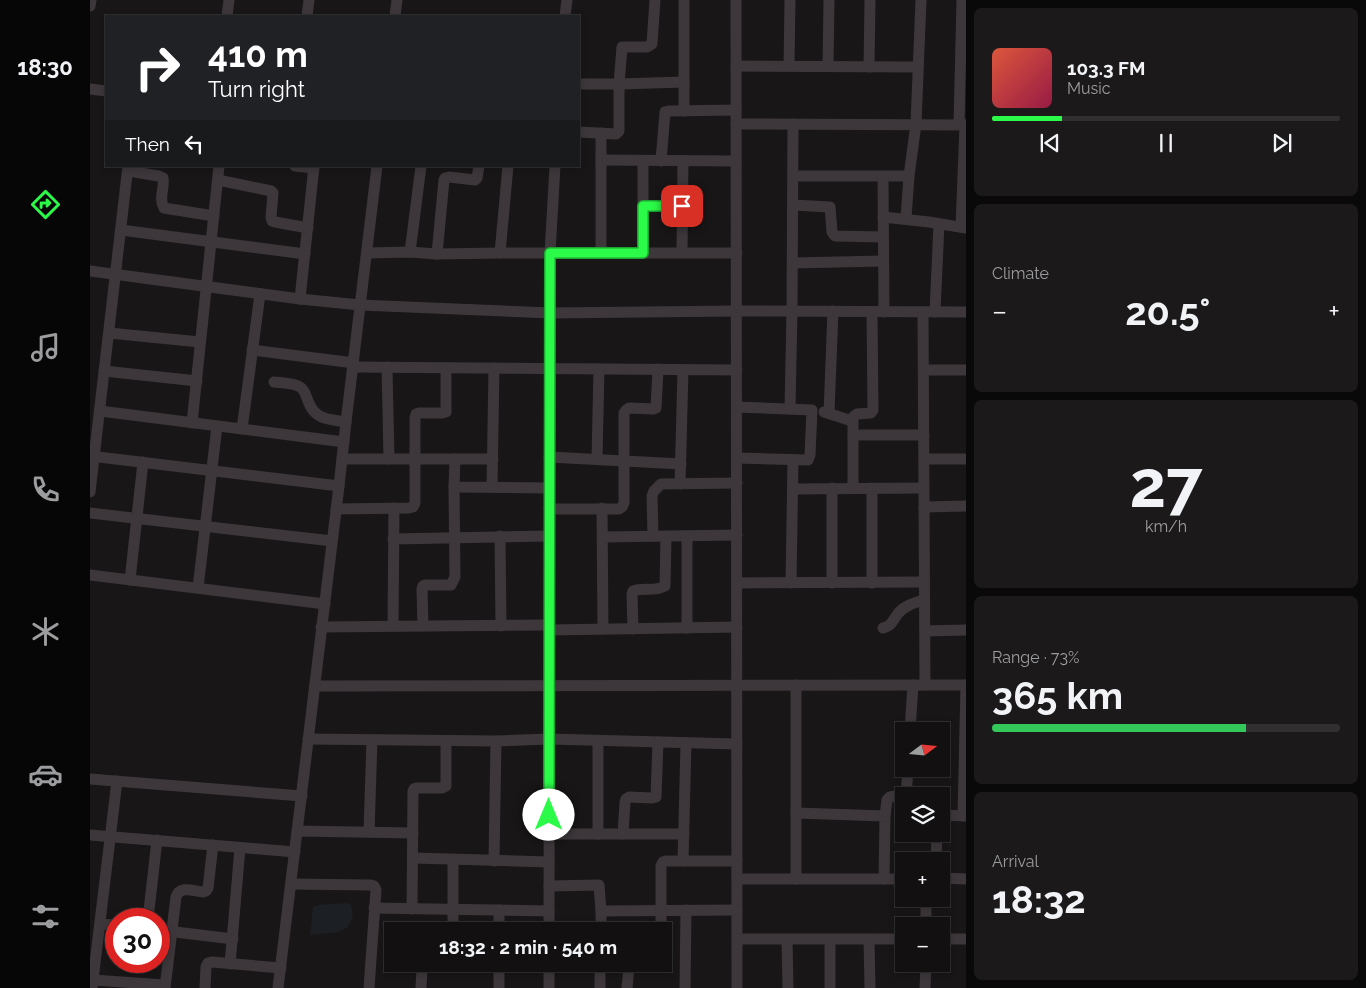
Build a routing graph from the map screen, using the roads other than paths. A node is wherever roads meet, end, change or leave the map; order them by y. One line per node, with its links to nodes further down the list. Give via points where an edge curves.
1 (91, 0): 14 (street)
2 (229, 0): 15 (street)
3 (309, 0): 16 (street)
4 (397, 0): 17 (street)
5 (567, 0): 18 (street)
6 (655, 0): 26 (street, via 652,44 622,47)
7 (684, 0): 24 (street)
8 (736, 0): 19 (street)
9 (790, 0): 20 (street)
10 (829, 0): 21 (street)
11 (870, 0): 22 (street)
12 (920, 0): 23 (street)
13 (962, 0): 34 (street)
14 (90, 6)
15 (231, 15)
16 (307, 15)
17 (395, 15)
18 (566, 15)
19 (736, 66): 20 (street); 29 (street)
20 (789, 66): 21 (street)
21 (828, 66): 22 (street)
22 (869, 67): 23 (street)
23 (918, 67): 33 (street)
24 (684, 82): 26 (street); 30 (street)
25 (580, 84): 26 (street)
26 (619, 84): 36 (street, via 619,131 616,134)
27 (90, 89): 28 (street)
28 (105, 91)
29 (736, 110): 30 (street); 31 (street)
30 (684, 111): 39 (street, via 666,112)
31 (736, 124): 32 (street); 41 (street)
32 (793, 124): 33 (street); 50 (street)
33 (916, 124): 34 (street); 52 (street)
34 (963, 124): 57 (street)
35 (580, 132): 36 (street)
36 (601, 133): 37 (street)
37 (601, 160): 38 (street); 71 (street)
38 (643, 160): 39 (street); 55 (street)
39 (661, 161): 40 (street)
40 (683, 161): 41 (street); 56 (street)
41 (736, 161): 74 (street)
42 (219, 167): 53 (street)
43 (314, 167): 62 (street)
44 (377, 167): 68 (street)
45 (421, 167): 67 (street)
46 (479, 167): 76 (street, via 475,180 448,177 444,180)
47 (508, 167): 69 (street)
48 (555, 167): 70 (street)
49 (128, 168): 58 (street, via 162,178 164,185 160,199 164,208); 64 (street)
50 (793, 176): 51 (street); 54 (street)
51 (883, 176): 52 (street); 59 (street)
52 (909, 176): 60 (street)
53 (218, 180): 58 (street); 62 (street, via 272,191 272,221)
54 (793, 205): 65 (street, via 830,208 835,236); 78 (street)
55 (643, 206): 56 (street); 72 (street)
56 (682, 206): 73 (street)
57 (964, 209): 63 (street)
58 (214, 216): 66 (street)
59 (883, 217): 60 (street); 65 (street)
60 (906, 218): 61 (street)
61 (939, 224): 63 (street); 89 (street)
62 (308, 228): 75 (street)
63 (964, 228)
64 (121, 230): 66 (street); 80 (street)
65 (883, 237): 77 (street)
66 (211, 242): 75 (street); 81 (street)
67 (410, 252): 68 (street); 76 (street)
68 (367, 253): 84 (street)
69 (500, 253): 70 (street); 76 (street)
70 (550, 253): 71 (street); 91 (street)
71 (601, 253): 72 (street)
72 (643, 253): 73 (street)
73 (682, 253): 74 (street)
74 (737, 253): 85 (street)
75 (305, 254): 83 (street)
76 (437, 254)
77 (884, 261): 78 (street); 88 (street)
78 (792, 263): 86 (street)
79 (90, 271): 80 (street)
80 (116, 275): 81 (street); 92 (street)
81 (207, 287): 82 (street); 93 (street)
82 (260, 294): 83 (street); 94 (street)
83 (300, 299): 84 (street)
84 (360, 305): 91 (street); 95 (street)
85 (737, 310): 86 (street); 91 (street); 103 (street)
86 (792, 311): 87 (street); 110 (street)
87 (833, 311): 88 (street); 113 (street)
88 (878, 312): 89 (street); 114 (street, via 873,410 854,415)
89 (929, 312): 90 (street); 104 (street)
90 (966, 312)
91 (550, 313): 99 (street)
92 (109, 333): 93 (street); 106 (street)
93 (200, 342): 107 (street)
94 (252, 350): 95 (street); 118 (street)
95 (353, 365): 96 (street); 115 (street)
96 (387, 367): 97 (street); 126 (street)
97 (446, 368): 98 (street); 127 (street, via 446,412 416,414)
98 (494, 368): 99 (street); 129 (street)
99 (550, 368): 100 (street); 123 (street)
100 (599, 369): 101 (street); 132 (street)
101 (658, 369): 102 (street); 134 (street, via 656,408 629,408 624,414)
102 (683, 370): 103 (street); 136 (street)
103 (737, 370): 109 (street)
104 (924, 370): 105 (street); 120 (street)
105 (966, 370)
106 (104, 371): 107 (street); 112 (street)
107 (197, 381): 116 (street)
108 (274, 382): 115 (street, via 299,386 316,414)
109 (737, 407): 110 (street); 124 (street)
110 (790, 409): 111 (street)
111 (812, 410): 113 (street); 133 (street, via 809,458)
112 (100, 411): 116 (street); 122 (street)
113 (829, 413): 114 (street)
114 (852, 421): 119 (street)
115 (346, 422): 121 (street)
116 (192, 423): 117 (street)
117 (217, 426): 118 (street); 137 (street)
118 (242, 429): 121 (street)
119 (853, 435): 120 (street); 145 (street)
120 (924, 435): 130 (street)
121 (344, 442): 125 (street)
122 (92, 456): 135 (street); 149 (street)
123 (550, 457): 132 (street); 143 (street)
124 (737, 458): 133 (street); 138 (street)
125 (342, 459): 126 (street); 140 (street)
126 (388, 459): 127 (street)
127 (415, 459): 128 (street); 152 (street, via 415,503 409,508)
128 (455, 459): 129 (street); 141 (street)
129 (493, 459): 142 (street)
130 (924, 459): 131 (street); 147 (street)
131 (966, 459)
132 (597, 460): 134 (street)
133 (793, 460): 148 (street)
134 (623, 461): 136 (street); 153 (street, via 624,503 619,509)
135 (143, 462): 137 (street); 157 (street)
136 (681, 464): 139 (street)
137 (212, 471): 140 (street); 158 (street)
138 (737, 483): 139 (street); 159 (street)
139 (680, 484): 162 (street, via 661,484 654,491)
140 (339, 486): 154 (street)
141 (454, 487): 142 (street); 165 (street)
142 (492, 487): 143 (street)
143 (549, 488): 155 (street)
144 (832, 488): 145 (street); 148 (street); 174 (street)
145 (853, 488): 146 (street)
146 (872, 488): 147 (street); 175 (street)
147 (924, 488): 151 (street)
148 (793, 489): 173 (street)
149 (90, 492)
150 (966, 506): 151 (street)
151 (924, 507): 171 (street)
152 (394, 508): 154 (street); 167 (street)
153 (602, 508): 155 (street); 166 (street)
154 (336, 509): 168 (street)
155 (549, 509): 161 (street)
156 (90, 513): 157 (street)
157 (136, 518): 158 (street); 170 (street)
158 (205, 526): 168 (street); 176 (street)
159 (737, 535): 164 (street); 172 (street)
160 (500, 536): 161 (street); 165 (street); 181 (street)
161 (549, 536): 184 (street)
162 (653, 536): 163 (street); 166 (street)
163 (666, 536): 164 (street); 188 (street, via 665,586 633,591)
164 (687, 536): 185 (street)
165 (454, 537): 167 (street); 180 (street, via 454,582 451,585 423,586)
166 (603, 537): 187 (street)
167 (393, 539): 179 (street)
168 (332, 541): 178 (street)
169 (90, 575): 170 (street)
170 (130, 580): 176 (street)
171 (924, 582): 175 (street); 177 (street)
172 (737, 583): 173 (street); 183 (street)
173 (791, 583): 174 (street)
174 (832, 583): 175 (street)
175 (872, 583)
176 (198, 588): 178 (street)
177 (924, 600): 186 (street, via 907,606 889,626); 189 (street)
178 (325, 604): 182 (street)
179 (393, 626): 180 (street); 182 (street)
180 (423, 626): 181 (street)
181 (501, 626): 184 (street)
182 (321, 627): 194 (street)
183 (737, 627): 185 (street); 196 (street)
184 (549, 628): 187 (street); 195 (street)
185 (687, 628): 188 (street)
186 (883, 628)
187 (603, 629): 188 (street)
188 (633, 629)
189 (924, 630): 190 (street); 192 (street)
190 (966, 630)
191 (796, 685): 196 (street); 197 (street); 214 (street)
192 (925, 685): 193 (street); 197 (street)
193 (966, 685): 199 (street)
194 (315, 686): 195 (street); 200 (street)
195 (549, 686): 196 (street); 201 (street)
196 (737, 686): 208 (street)
197 (913, 686): 198 (street)
198 (911, 722)
199 (966, 733): 209 (street)
200 (308, 739): 202 (street); 212 (street)
201 (549, 739): 204 (street); 205 (street); 221 (street)
202 (372, 740): 203 (street); 219 (street)
203 (446, 740): 204 (street); 220 (street, via 446,786 414,789)
204 (496, 741): 233 (street)
205 (598, 741): 206 (street); 222 (street)
206 (658, 742): 207 (street); 223 (street, via 656,797 626,799)
207 (686, 743): 208 (street); 224 (street)
208 (737, 744): 235 (street)
209 (965, 758): 217 (street)
210 (90, 779): 211 (street)
211 (117, 781): 212 (street); 226 (street)
212 (302, 796): 218 (street)
213 (895, 797): 216 (street, via 887,800)
214 (796, 813): 216 (street); 240 (street)
215 (950, 815): 217 (street)
216 (885, 816): 241 (street)
217 (965, 816)
218 (297, 831): 219 (street); 230 (street)
219 (369, 832): 220 (street)
220 (413, 833): 231 (street)
221 (549, 834): 222 (street); 236 (street)
222 (598, 834): 223 (street)
223 (624, 834): 224 (street)
224 (684, 834): 234 (street)
225 (90, 835): 226 (street)
226 (110, 837): 227 (street); 260 (street)
227 (157, 840): 228 (street); 245 (street)
228 (212, 846): 229 (street); 262 (street, via 208,888 203,892 178,891)
229 (240, 848): 230 (street); 263 (street)
230 (295, 852): 243 (street)
231 (413, 858): 232 (street); 247 (street)
232 (453, 860): 233 (street); 248 (street)
233 (494, 861): 236 (street)
234 (683, 861): 235 (street); 250 (street, via 662,862)
235 (737, 861): 239 (street)
236 (549, 862): 244 (street)
237 (950, 878): 238 (street)
238 (966, 878)
239 (737, 879): 240 (street); 252 (street)
240 (796, 879): 241 (street)
241 (884, 879): 242 (street)
242 (895, 879)
243 (291, 884): 246 (street, via 374,886); 273 (street)
244 (549, 886): 253 (street); 254 (street, via 599,885)
245 (149, 908)
246 (374, 908): 247 (street); 284 (street)
247 (412, 909): 248 (street)
248 (453, 910): 249 (street); 255 (street)
249 (499, 910): 253 (street); 256 (street)
250 (661, 910): 251 (street); 254 (street); 259 (street)
251 (686, 910): 252 (street); 290 (street)
252 (737, 910): 264 (street)
253 (549, 911): 257 (street)
254 (601, 911): 258 (street)
255 (453, 922)
256 (499, 922)
257 (549, 922)
258 (601, 922)
259 (661, 922)
260 (100, 924): 261 (street); 271 (street)
261 (105, 925)
262 (171, 931): 263 (street); 281 (street)
263 (233, 939): 272 (street)
264 (737, 939): 265 (street); 291 (street)
265 (787, 939): 266 (street); 292 (street)
266 (830, 939): 267 (street); 293 (street)
267 (870, 939): 268 (street); 294 (street)
268 (895, 939)
269 (950, 939): 270 (street)
270 (966, 939)
271 (94, 944): 280 (street)
272 (230, 964): 273 (street); 282 (street, via 208,963)
273 (281, 968): 283 (street)
274 (422, 972): 285 (street)
275 (499, 972): 286 (street)
276 (549, 972): 287 (street)
277 (600, 972): 288 (street)
278 (629, 972): 289 (street)
279 (926, 972): 295 (street)
280 (93, 984): 281 (street)
281 (165, 986)
282 (205, 988)
283 (278, 988)
284 (369, 988)
285 (421, 988)
286 (499, 988)
287 (548, 988)
288 (600, 988)
289 (627, 988)
290 (685, 988)
291 (737, 988)
292 (788, 988)
293 (830, 988)
294 (870, 988)
295 (925, 988)

